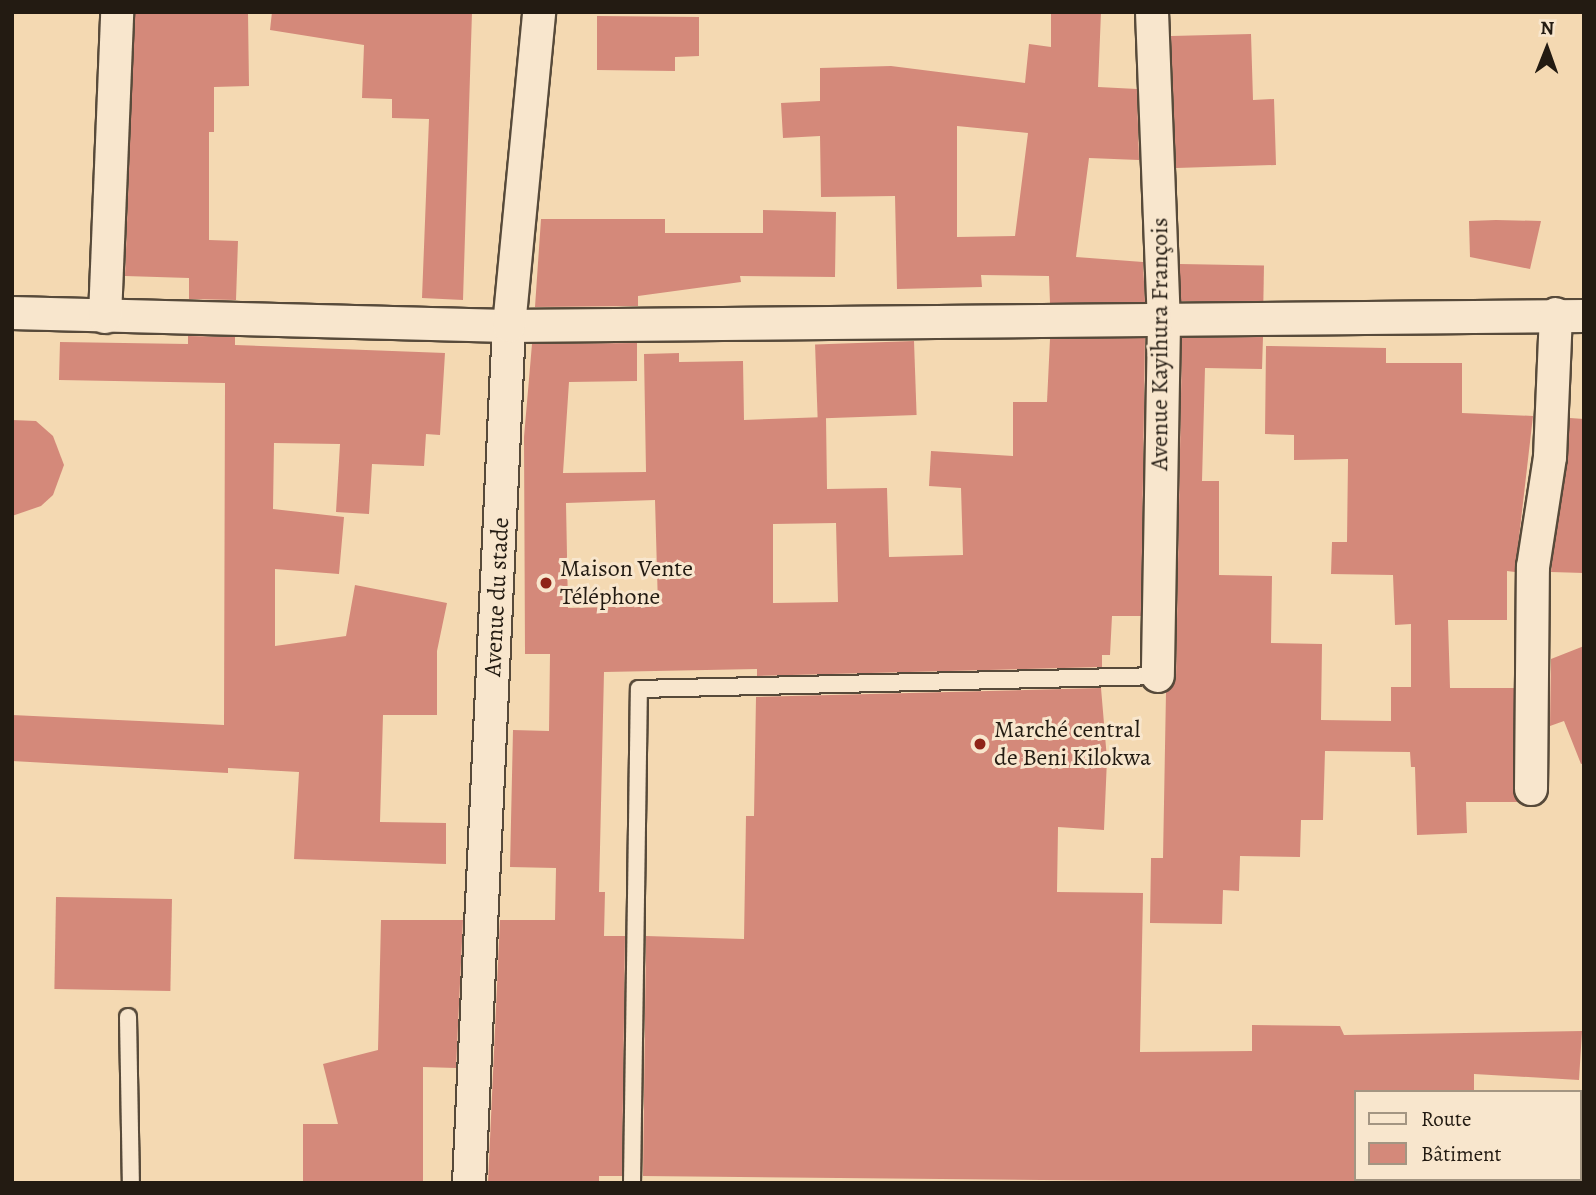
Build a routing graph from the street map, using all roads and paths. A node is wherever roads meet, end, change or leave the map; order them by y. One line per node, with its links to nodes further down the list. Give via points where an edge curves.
1 (117, 12): 6 (street)
2 (539, 12): 8 (street, Avenue du stade)
3 (1152, 12): 7 (street, Avenue Kayihura François)
4 (12, 313): 6 (street)
5 (1570, 315): 7 (street); 10 (street, via 1533,567)
6 (105, 317): 8 (street)
7 (1164, 323): 8 (street); 9 (street, Avenue Kayihura François)
8 (509, 326): 13 (street, Avenue du stade)
9 (1158, 676): 14 (lane, via 639,689)
10 (1531, 789)
11 (128, 1017): 12 (lane)
12 (131, 1183)
13 (469, 1183)
14 (632, 1183)

